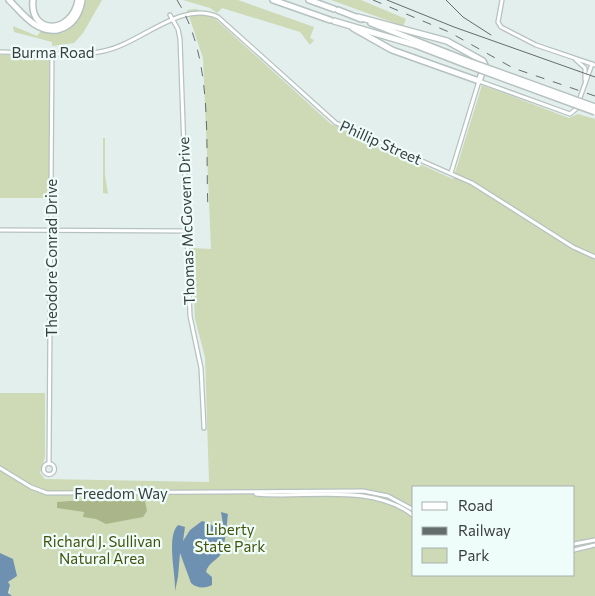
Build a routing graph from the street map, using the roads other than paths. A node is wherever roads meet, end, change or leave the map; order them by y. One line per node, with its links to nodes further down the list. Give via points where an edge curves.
1 (9, 0): 4 (highway, via 35,24 54,30 64,29 72,23)
2 (33, 0): 3 (highway, via 32,9 36,17 45,25 54,26 62,25 71,18)
3 (78, 0)
4 (82, 0)
5 (273, 0): 12 (highway)
6 (309, 0): 11 (highway)
7 (502, 0): 15 (street, via 498,22 501,27 536,45)
8 (203, 8): 22 (street, Phillip Street, via 218,17 336,123)
9 (175, 12): 10 (street, Burma Road)
10 (170, 15): 14 (street, Burma Road, via 109,50); 25 (street, Thomas McGovern Drive, via 180,40)
11 (358, 17): 16 (highway); 18 (highway, via 439,38 457,46 484,63)
12 (353, 28): 16 (highway); 18 (highway, via 392,50)
13 (0, 52): 14 (street, Burma Road)
14 (52, 52): 24 (street, Theodore Conrad Drive)
15 (574, 58): 17 (street); 19 (street, via 585,70)
16 (467, 63): 20 (highway, bridge); 21 (highway, bridge)
17 (594, 64): 19 (street)
18 (480, 81): 19 (street, via 568,114 575,111); 22 (street)
19 (584, 87)
20 (595, 107)
21 (595, 112)
22 (451, 173): 26 (street, Phillip Street, via 486,191 578,250)
23 (0, 230): 24 (street)
24 (51, 230): 25 (street); 28 (street, Theodore Conrad Drive)
25 (187, 231): 27 (street, Thomas McGovern Drive, via 190,316 201,368)
26 (595, 257)
27 (204, 428)
28 (49, 464)
29 (0, 468): 30 (street, Freedom Way, via 31,488 50,493)
30 (248, 493): 31 (street, Freedom Way, via 369,492 393,498); 32 (street, Freedom Way, via 371,496 395,504)
31 (412, 509)
32 (412, 515)
33 (595, 540): 34 (street)
34 (575, 544)
35 (595, 545): 36 (street)
36 (575, 550)

